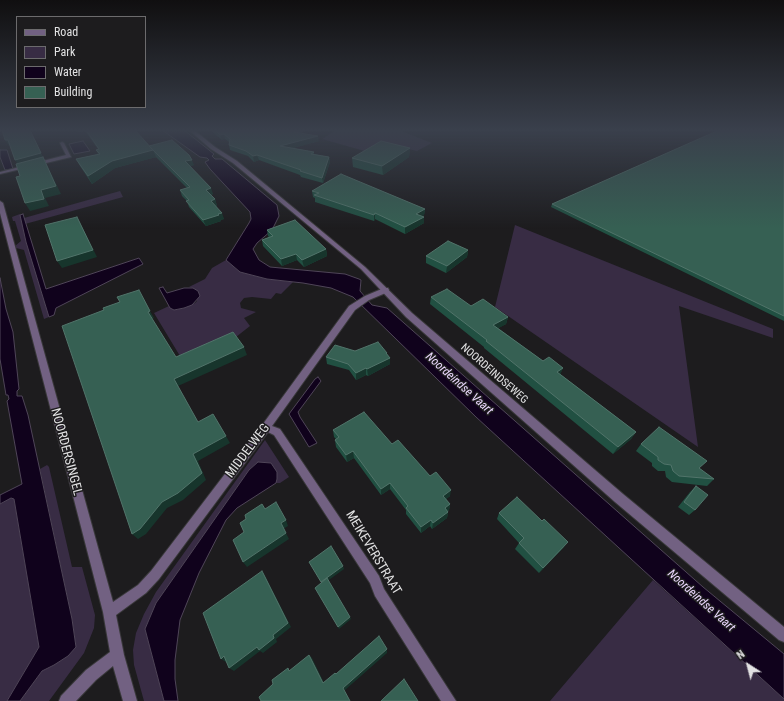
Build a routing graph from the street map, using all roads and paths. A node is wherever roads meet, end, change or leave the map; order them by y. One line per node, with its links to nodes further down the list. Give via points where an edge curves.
1 (40, 163): 3 (street)
2 (236, 163): 5 (street, NOORDEINDSEWEG)
3 (0, 172)
4 (0, 203): 7 (street, NOORDERSINGEL)
5 (386, 290): 6 (street, MIDDELWEG, via 352,308); 8 (street, NOORDEINDSEWEG, via 409,315 619,498)
6 (266, 427): 7 (street, MIDDELWEG, via 155,575 142,590); 12 (street, MEIKEVERSTRAAT, via 277,432 375,580 379,592)
7 (108, 612): 9 (street, NOORDERSINGEL)
8 (784, 635)
9 (117, 655): 10 (street, via 91,675); 11 (street, NOORDERSINGEL)
10 (66, 701)
11 (130, 701)
12 (449, 701)

